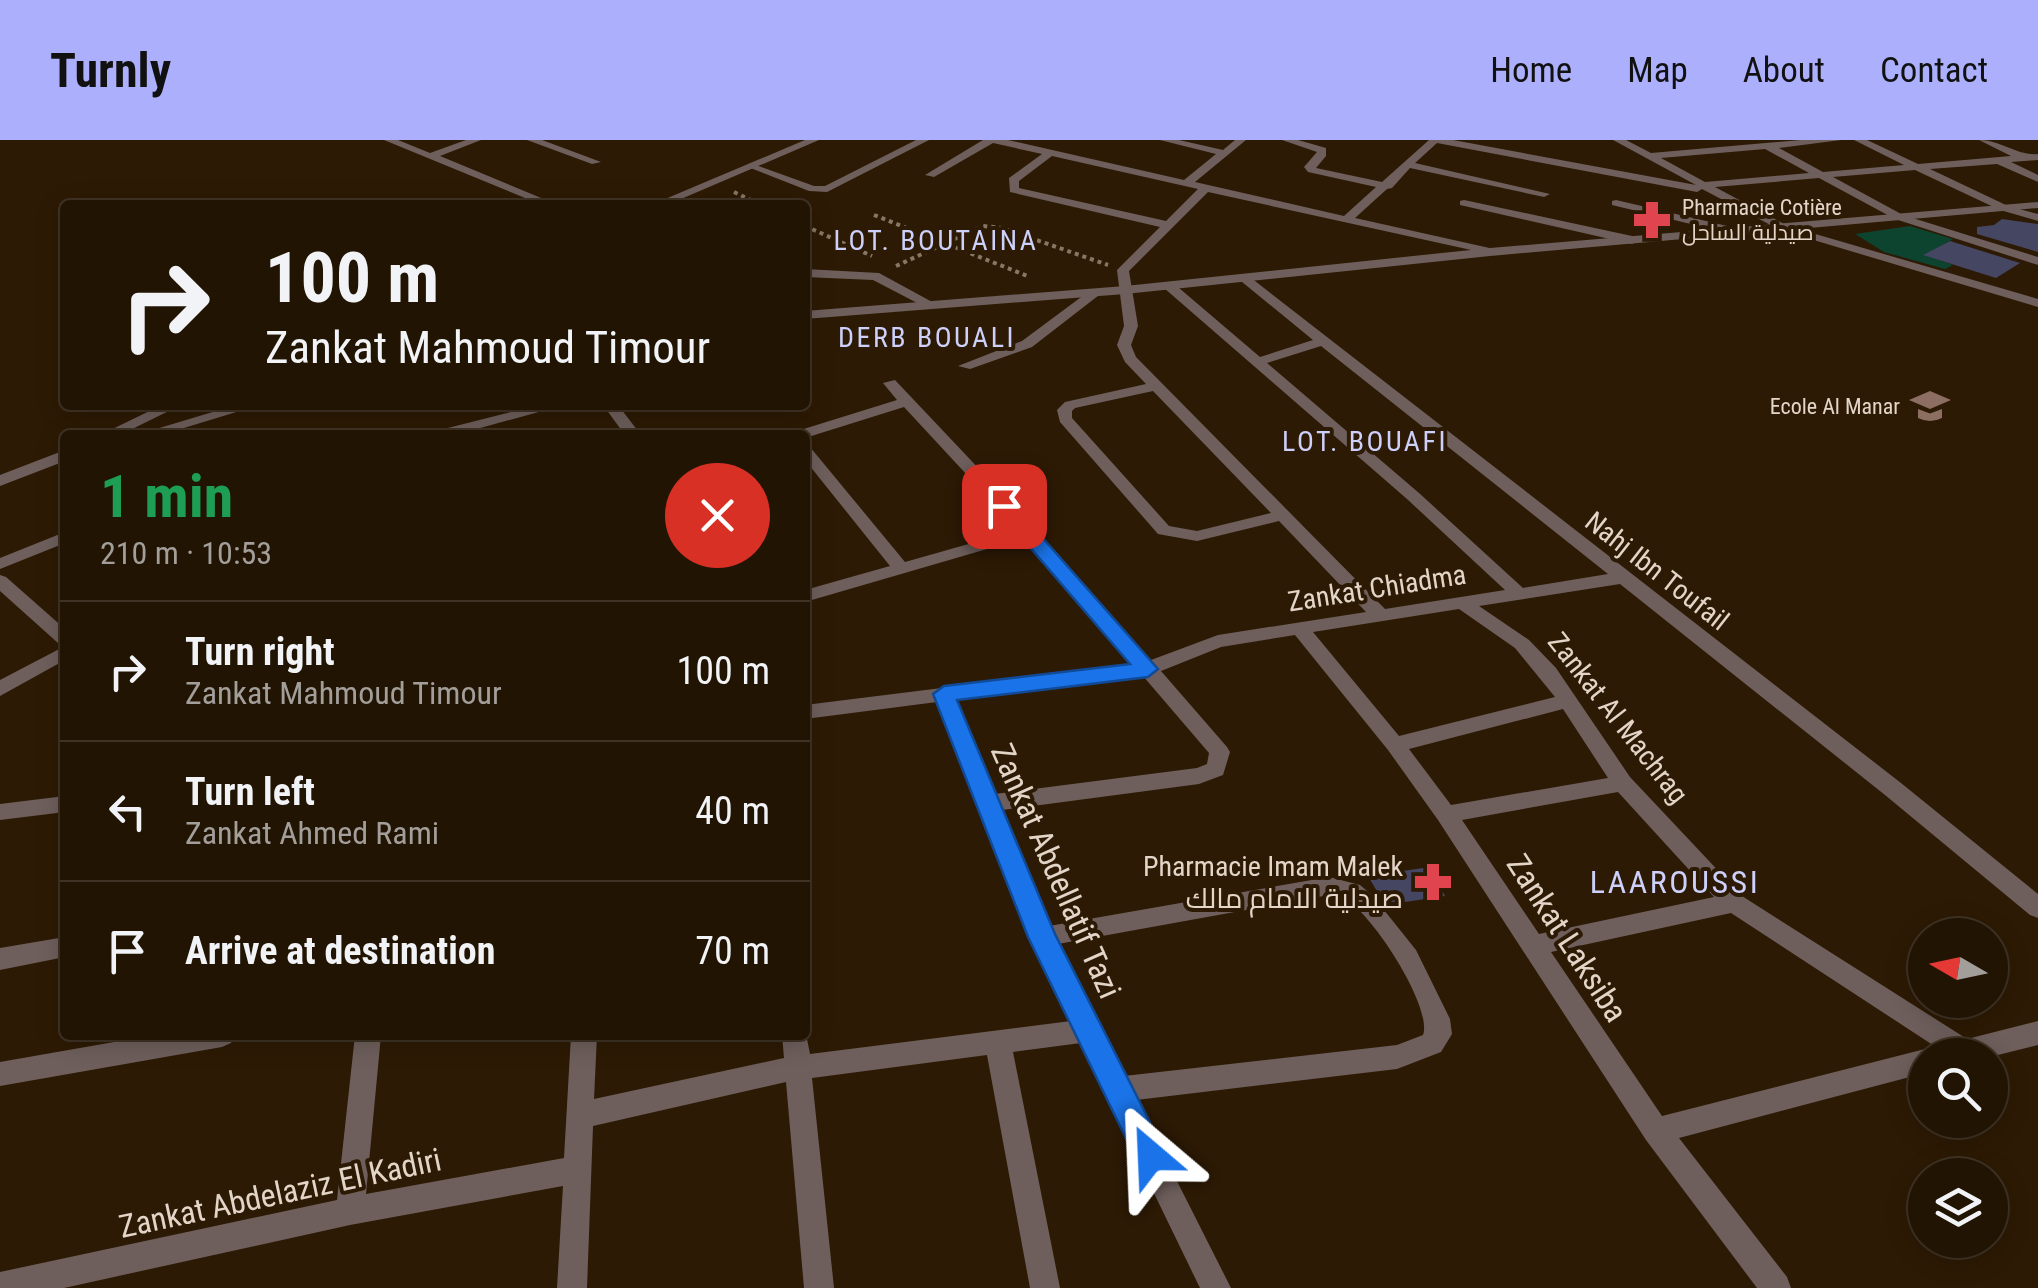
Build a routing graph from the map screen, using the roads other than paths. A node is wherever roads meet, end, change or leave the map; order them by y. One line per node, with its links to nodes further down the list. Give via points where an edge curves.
1 (389, 140): 21 (street)
2 (476, 140): 21 (street)
3 (532, 140): 25 (street)
4 (814, 140): 28 (street)
5 (924, 140): 28 (street, via 827,189)
6 (1164, 140): 20 (street)
7 (1241, 140): 20 (street)
8 (1287, 140): 35 (street, via 1322,150 1312,170)
9 (1436, 140): 26 (street); 27 (street)
10 (1618, 140): 22 (street)
11 (1701, 140): 18 (street)
12 (1836, 140): 16 (street)
13 (1859, 140): 29 (street)
14 (1984, 140): 23 (street)
15 (999, 141): 19 (street); 30 (street)
16 (1788, 142): 17 (street)
17 (1770, 147): 18 (street); 31 (street)
18 (1724, 151): 22 (street)
19 (1050, 152): 33 (street); 49 (street, via 1012,180 1014,190)
20 (1224, 153): 33 (street)
21 (430, 156): 39 (street)
22 (1651, 156): 34 (street)
23 (2032, 158): 24 (street)
24 (1998, 160): 29 (street); 32 (street)
25 (596, 162)
26 (1564, 164): 37 (street); 38 (street)
27 (1408, 166): 35 (street); 37 (street)
28 (753, 167): 40 (street)
29 (1920, 168): 31 (street); 44 (street)
30 (930, 176)
31 (1822, 176): 34 (street); 46 (street)
32 (2038, 179)
33 (1187, 184): 36 (street)
34 (1703, 185): 38 (street)
35 (1388, 186): 48 (street)
36 (1206, 188): 48 (street); 49 (street)
37 (1544, 194): 45 (street)
38 (1718, 194): 50 (street)
39 (540, 200)
40 (670, 200)
41 (1464, 203): 45 (street)
42 (1616, 203): 51 (street)
43 (2038, 204): 44 (street)
44 (2004, 208): 46 (street); 47 (street)
45 (1524, 216): 52 (street)
46 (1899, 217): 50 (street); 54 (street)
47 (2038, 218)
48 (1346, 220): 53 (street)
49 (1170, 226): 58 (street, via 1123,270)
50 (1784, 228): 51 (street); 60 (street)
51 (1736, 231): 52 (street)
52 (1632, 240): 53 (street)
53 (1490, 252): 56 (street)
54 (2038, 261)
55 (810, 274): 61 (street, via 875,276)
56 (1242, 277): 57 (street); 63 (street, Nahj Ibn Toufail)
57 (1168, 285): 58 (street); 64 (street)
58 (1124, 290): 59 (street); 67 (street, via 1131,326 1124,345)
59 (1096, 292): 61 (street); 65 (street, via 1027,344)
60 (2038, 303)
61 (928, 304): 62 (street)
62 (810, 314)
63 (1320, 342): 64 (street); 84 (street, Nahj Ibn Toufail)
64 (1257, 362): 86 (street)
65 (965, 366)
66 (890, 383): 68 (street)
67 (1156, 386): 79 (street); 79 (street, via 1070,404 1065,418 1164,530 1197,536)
68 (908, 401): 75 (street); 80 (street)
69 (163, 410): 72 (street)
70 (234, 410): 73 (street)
71 (537, 410): 74 (street)
72 (119, 430)
73 (162, 430)
74 (457, 430)
75 (810, 432)
76 (810, 456): 83 (street)
77 (60, 457): 78 (street)
78 (0, 481)
79 (1284, 515): 89 (street)
80 (1029, 532): 83 (street); 93 (street)
81 (60, 539): 82 (street)
82 (0, 564)
83 (902, 570): 87 (street)
84 (1621, 578): 86 (street, Zankat Chiadma); 105 (street, Nahj Ibn Toufail)
85 (0, 582): 91 (street)
86 (1518, 593): 88 (street, Zankat Chiadma)
87 (810, 595)
88 (1462, 602): 89 (street, Zankat Chiadma); 96 (street, Zankat Al Machrag, via 1522,644)
89 (1380, 614): 90 (street, Zankat Chiadma)
90 (1298, 628): 93 (street, Zankat Chiadma, via 1218,641); 98 (street, Zankat Laksiba)
91 (60, 635)
92 (60, 655): 94 (street)
93 (1148, 669): 95 (street, Zankat Chiadma); 100 (street, via 1220,752 1216,769)
94 (0, 689)
95 (944, 694): 97 (street, Zankat Chiadma); 100 (street, Zankat Abdellatif Tazi)
96 (1568, 701): 98 (street); 99 (street, Zankat Al Machrag)
97 (810, 711)
98 (1395, 744): 103 (street, Zankat Laksiba)
99 (1623, 782): 103 (street); 104 (street, Zankat Al Machrag)
100 (990, 803): 106 (street, Zankat Abdellatif Tazi)
101 (60, 805): 102 (street)
102 (0, 812)
103 (1446, 814): 107 (street, Zankat Laksiba)
104 (1734, 903): 107 (street); 112 (street, Zankat Al Machrag)
105 (2038, 908)
106 (1042, 937): 110 (street, Zankat Abdellatif Tazi); 122 (street, via 1329,886 1352,892 1372,913 1436,1006 1439,1034 1432,1044 1397,1057)
107 (1533, 946): 124 (street, Zankat Laksiba)
108 (60, 948): 109 (street)
109 (0, 959)
110 (1090, 1030): 118 (street); 122 (street, Zankat Abdellatif Tazi)
111 (2038, 1033): 117 (street)
112 (1935, 1038)
113 (194, 1040): 121 (street)
114 (367, 1040): 126 (street)
115 (584, 1040): 123 (street)
116 (795, 1040): 120 (street)
117 (2008, 1040)
118 (998, 1043): 120 (street); 130 (street)
119 (1908, 1065): 124 (street)
120 (796, 1068): 123 (street); 129 (street)
121 (0, 1074)
122 (1119, 1089): 131 (street, Zankat Abdellatif Tazi)
123 (578, 1116): 125 (street)
124 (1656, 1131): 132 (street, Zankat Laksiba)
125 (575, 1170): 126 (street, Zankat Abdelaziz El Kadiri); 128 (street)
126 (350, 1211): 127 (street, Zankat Abdelaziz El Kadiri)
127 (0, 1288)
128 (572, 1288)
129 (819, 1288)
130 (1045, 1288)
131 (1216, 1288)
132 (1776, 1288)

